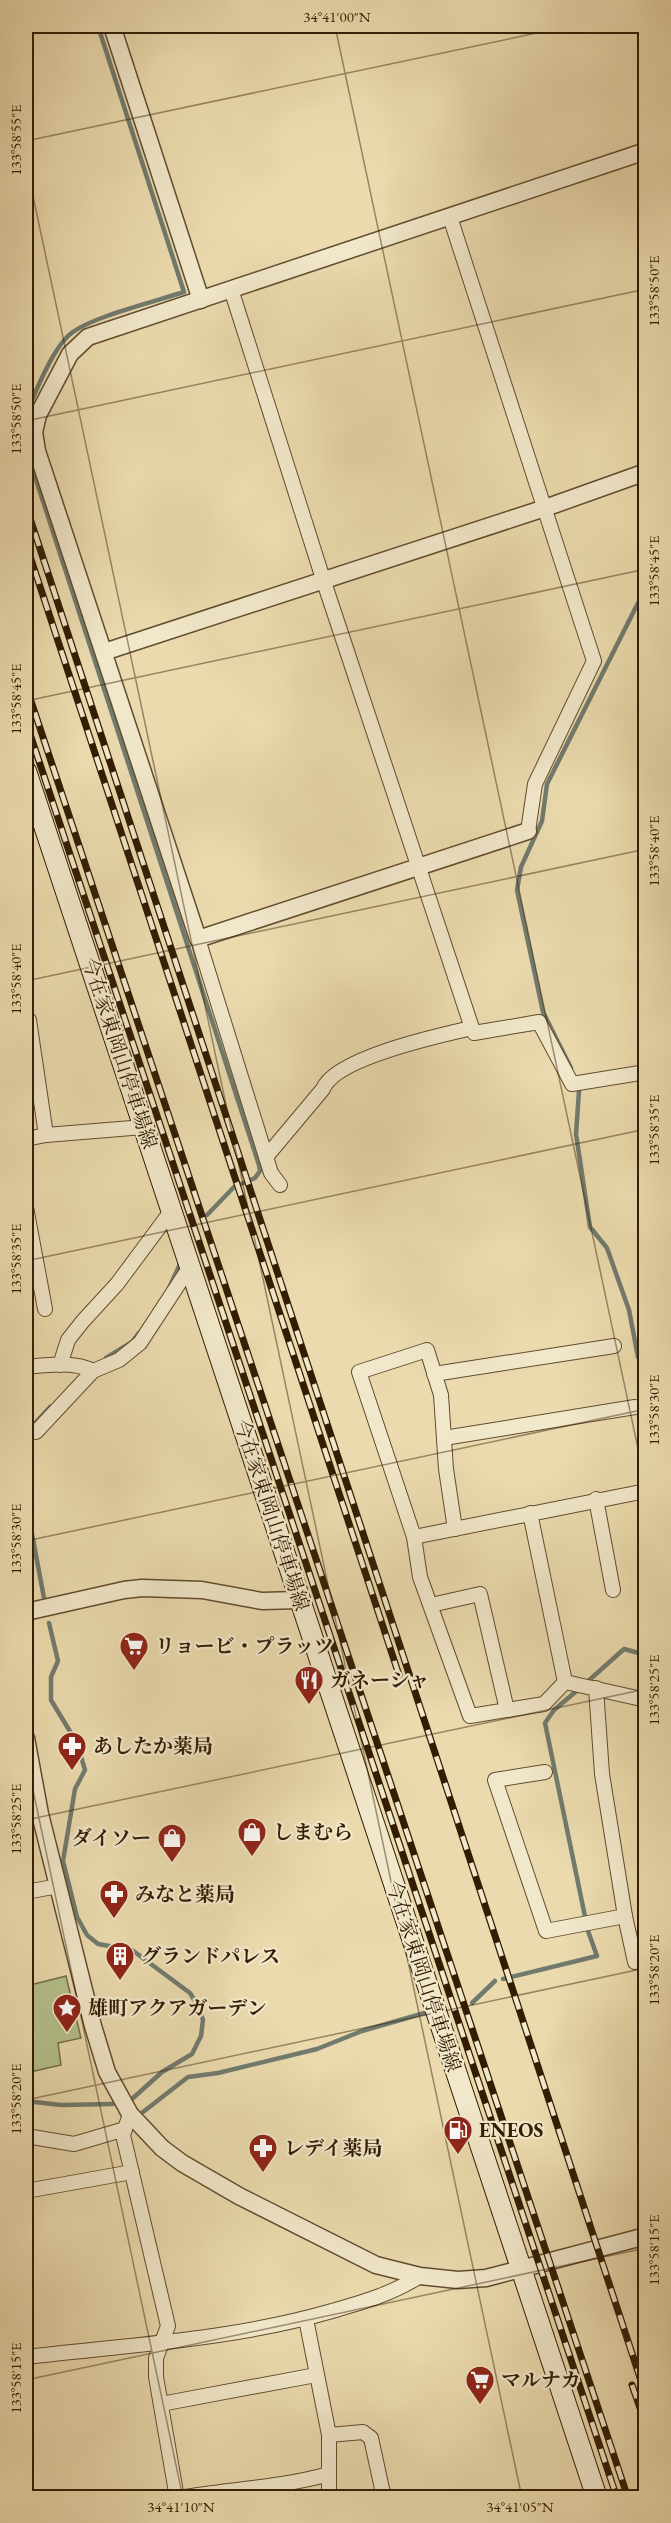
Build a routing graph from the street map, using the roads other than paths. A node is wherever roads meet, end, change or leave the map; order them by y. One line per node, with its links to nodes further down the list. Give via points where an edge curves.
1 (112, 26): 5 (street)
2 (645, 151): 3 (street)
3 (450, 217): 4 (street); 7 (street)
4 (231, 289): 5 (street); 8 (street)
5 (201, 300): 9 (street, via 88,337 70,354 38,416 34,432 37,451)
6 (645, 472): 7 (street)
7 (545, 508): 8 (street); 12 (street, via 594,660 535,784)
8 (324, 582): 9 (street); 13 (street)
9 (105, 652): 14 (street)
10 (26, 771): 11 (main road, 今在家東岡山停車場線)
11 (30, 798): 18 (main road, 今在家東岡山停車場線)
12 (528, 831): 13 (street)
13 (419, 867): 14 (street); 16 (street)
14 (198, 939): 21 (street)
15 (29, 1020): 19 (street)
16 (472, 1028): 17 (street, via 474,1033 539,1022 572,1084); 21 (street, via 383,1051 342,1071 325,1082)
17 (645, 1072)
18 (144, 1127): 19 (street); 24 (main road, 今在家東岡山停車場線)
19 (46, 1135): 20 (street)
20 (26, 1139)
21 (266, 1156): 22 (street)
22 (280, 1185)
23 (26, 1207): 26 (street)
24 (172, 1210): 25 (main road, 今在家東岡山停車場線); 28 (street, via 117,1284 68,1340)
25 (190, 1265): 30 (street, via 140,1343 119,1360); 41 (main road, 今在家東岡山停車場線)
26 (45, 1309)
27 (614, 1346): 31 (street)
28 (60, 1365): 29 (street); 30 (street)
29 (26, 1366)
30 (89, 1370): 33 (street)
31 (434, 1374): 34 (street, via 441,1395); 39 (street, via 427,1350 359,1372)
32 (635, 1407): 34 (street)
33 (36, 1432)
34 (444, 1438): 38 (street)
35 (645, 1491): 36 (street)
36 (596, 1499): 37 (street); 40 (street)
37 (530, 1513): 38 (street); 44 (street)
38 (455, 1529): 39 (street)
39 (414, 1538): 42 (street, via 420,1577)
40 (613, 1590)
41 (299, 1600): 43 (street, via 262,1601 202,1590 142,1588); 60 (main road, 今在家東岡山停車場線)
42 (431, 1605): 47 (street, via 470,1716); 47 (street, via 480,1594)
43 (26, 1612)
44 (566, 1682): 45 (street); 47 (street, via 544,1704)
45 (588, 1686): 46 (street); 53 (street)
46 (645, 1700)
47 (507, 1710)
48 (26, 1738): 50 (street)
49 (545, 1772): 53 (street, via 495,1780 546,1931)
50 (33, 1816): 51 (street)
51 (58, 1886): 52 (street); 55 (street, via 98,2047)
52 (26, 1892)
53 (625, 1916): 54 (street, via 635,1962)
54 (645, 1959)
55 (127, 2122): 56 (street, via 74,2144); 57 (street, via 123,2135); 61 (street, via 176,2158 239,2196 376,2265)
56 (26, 2136)
57 (132, 2172): 58 (street); 63 (street, via 168,2326)
58 (26, 2191)
59 (645, 2236): 60 (street)
60 (521, 2268): 61 (street, via 486,2278); 72 (main road, 今在家東岡山停車場線)
61 (420, 2276): 62 (street, via 381,2297)
62 (306, 2319): 63 (street); 65 (street)
63 (161, 2343): 64 (street); 66 (street, via 156,2358)
64 (26, 2356)
65 (316, 2375): 66 (street); 67 (street)
66 (161, 2404): 69 (street)
67 (329, 2435): 68 (street); 71 (street, via 363,2432 371,2438)
68 (329, 2474): 69 (street, via 262,2489); 70 (street)
69 (177, 2498)
70 (328, 2498)
71 (384, 2498)
72 (597, 2498)

